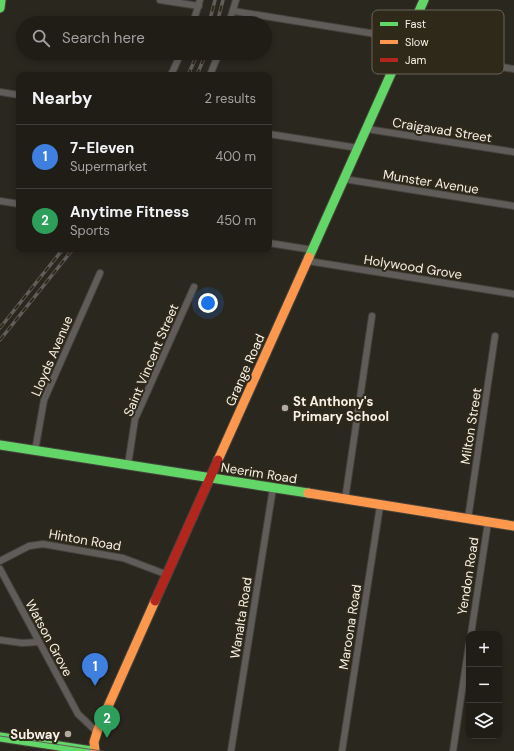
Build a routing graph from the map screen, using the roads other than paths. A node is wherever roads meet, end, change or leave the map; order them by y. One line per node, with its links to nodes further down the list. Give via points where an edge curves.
1 (1, 0): 6 (main road)
2 (160, 0): 5 (street)
3 (236, 0): 8 (street)
4 (424, 0): 7 (main road, Grange Road)
5 (199, 3): 9 (street)
6 (0, 8)
7 (420, 10)
8 (233, 11): 10 (street); 11 (street)
9 (195, 16)
10 (231, 16)
11 (264, 16)
12 (272, 17): 13 (street)
13 (372, 33)
14 (178, 60): 18 (street)
15 (216, 60): 19 (street)
16 (504, 67): 17 (street)
17 (514, 69)
18 (172, 72)
19 (211, 72)
20 (391, 74): 23 (main road, Grange Road)
21 (0, 92): 22 (street)
22 (16, 95)
23 (367, 129): 25 (main road, Grange Road); 26 (street, Craigavad Street)
24 (272, 134): 25 (street)
25 (358, 148): 27 (main road, Grange Road)
26 (514, 152)
27 (344, 179): 30 (street, Munster Avenue); 32 (main road, Grange Road)
28 (0, 201): 29 (street)
29 (16, 204)
30 (514, 206)
31 (272, 243): 32 (street)
32 (313, 250): 33 (main road, Grange Road)
33 (308, 261): 36 (street, Holywood Grove); 42 (main road, Grange Road)
34 (100, 273): 40 (street, Lloyds Avenue, via 42,404)
35 (194, 287): 41 (street, Saint Vincent Street, via 135,419)
36 (514, 294)
37 (372, 316): 44 (street)
38 (495, 336): 46 (street, Milton Street)
39 (0, 445): 40 (main road, Neerim Road)
40 (35, 451): 41 (main road, Neerim Road)
41 (128, 466): 42 (main road, Neerim Road)
42 (211, 479): 43 (main road, Neerim Road); 51 (main road, Grange Road)
43 (273, 488): 44 (main road, Neerim Road); 60 (street, Wanalta Road)
44 (345, 500): 45 (main road, Neerim Road)
45 (380, 506): 46 (main road, Neerim Road); 61 (street, Maroona Road)
46 (468, 519): 47 (main road, Neerim Road)
47 (488, 522): 48 (main road, Neerim Road); 52 (street, Yendon Road)
48 (514, 526)
49 (0, 560): 51 (street, Hinton Road, via 29,546 43,544 123,558)
50 (0, 569): 54 (street, Watson Grove)
51 (168, 575): 56 (main road, Grange Road)
52 (471, 631)
53 (0, 640): 54 (street)
54 (39, 642): 56 (street, Watson Grove, via 78,714)
55 (466, 664): 62 (street)
56 (97, 732): 59 (main road, Grange Road)
57 (0, 737): 58 (main road)
58 (92, 751)
59 (95, 751)
60 (231, 751)
61 (342, 751)
62 (453, 751)

